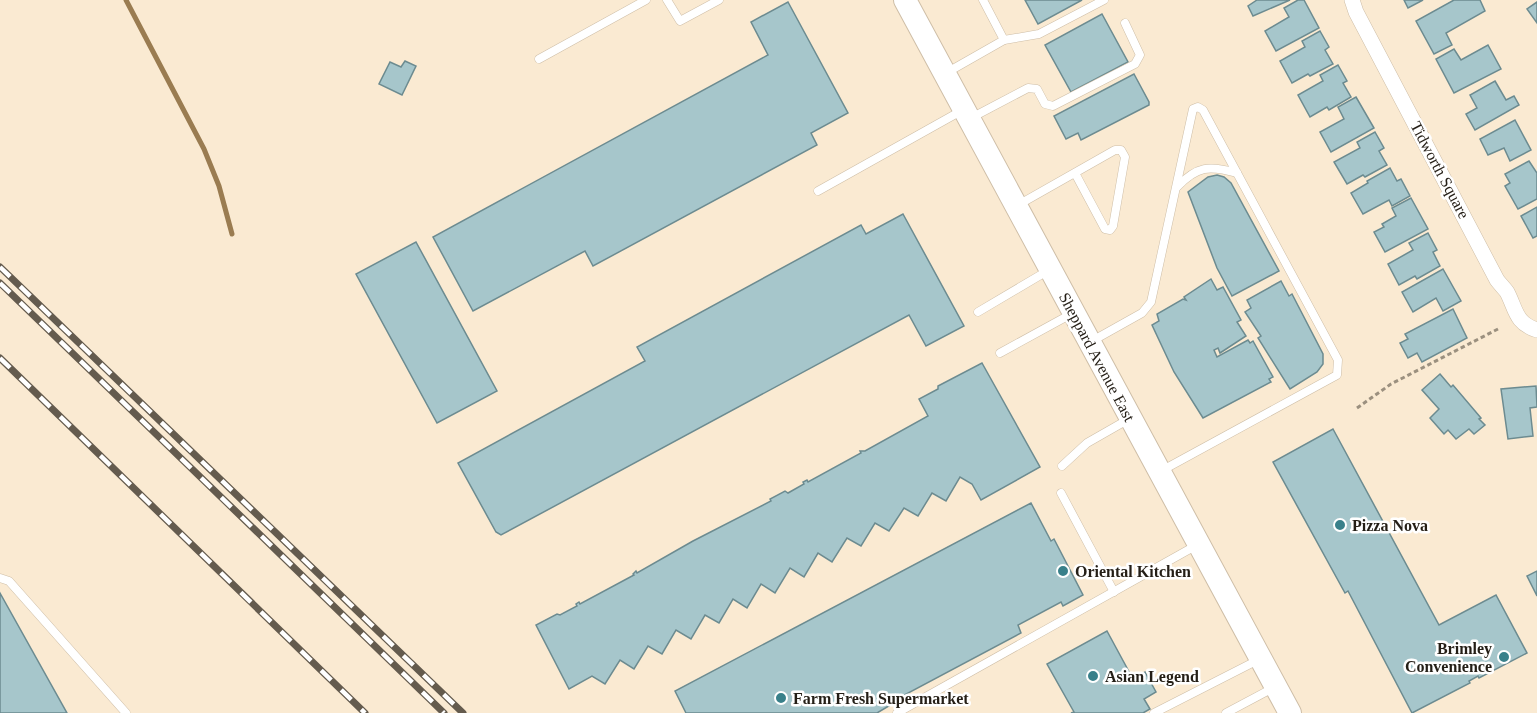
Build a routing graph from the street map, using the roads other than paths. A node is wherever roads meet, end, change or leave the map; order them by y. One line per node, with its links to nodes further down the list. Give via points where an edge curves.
1 (646, 0): 10 (lane)
2 (667, 0): 3 (lane, via 680,21)
3 (719, 0)
4 (905, 0): 11 (main road, Sheppard Avenue East)
5 (983, 0): 9 (lane)
6 (1104, 0): 9 (lane, via 1039,34)
7 (1352, 0): 21 (street, Tidworth Square, via 1507,292 1513,311)
8 (1125, 23): 12 (lane, via 1140,55 1135,64 1053,106 1045,104 1037,89 1029,88)
9 (1004, 40): 11 (lane)
10 (539, 59)
11 (945, 74): 12 (main road, Sheppard Avenue East)
12 (967, 114): 16 (lane); 17 (main road, Sheppard Avenue East)
13 (1075, 172): 13 (lane, via 1121,150 1125,157 1110,230 1105,229); 17 (lane)
14 (1237, 173): 15 (lane, via 1208,168 1194,172); 15 (lane, via 1198,107 1193,109); 26 (lane, via 1339,368 1337,375)
15 (1176, 188): 22 (lane, via 1151,302 1142,314)
16 (818, 191)
17 (1016, 206): 18 (main road, Sheppard Avenue East)
18 (1050, 270): 19 (lane); 20 (main road, Sheppard Avenue East)
19 (978, 312)
20 (1073, 312): 22 (main road, Sheppard Avenue East); 23 (lane)
21 (1537, 330)
22 (1089, 342): 24 (main road, Sheppard Avenue East)
23 (1000, 353)
24 (1130, 418): 25 (lane, via 1087,443); 26 (main road, Sheppard Avenue East)
25 (1062, 466)
26 (1160, 472): 28 (main road, Sheppard Avenue East)
27 (1061, 493): 30 (lane)
28 (1198, 545): 30 (lane); 31 (main road, Sheppard Avenue East)
29 (0, 578): 33 (lane, via 9,581)
30 (1114, 592): 34 (lane)
31 (1259, 659): 32 (main road, Sheppard Avenue East); 35 (lane)
32 (1276, 687): 36 (lane); 37 (main road, Sheppard Avenue East)
33 (126, 713)
34 (898, 713)
35 (1154, 713)
36 (1226, 713)
37 (1290, 713)

